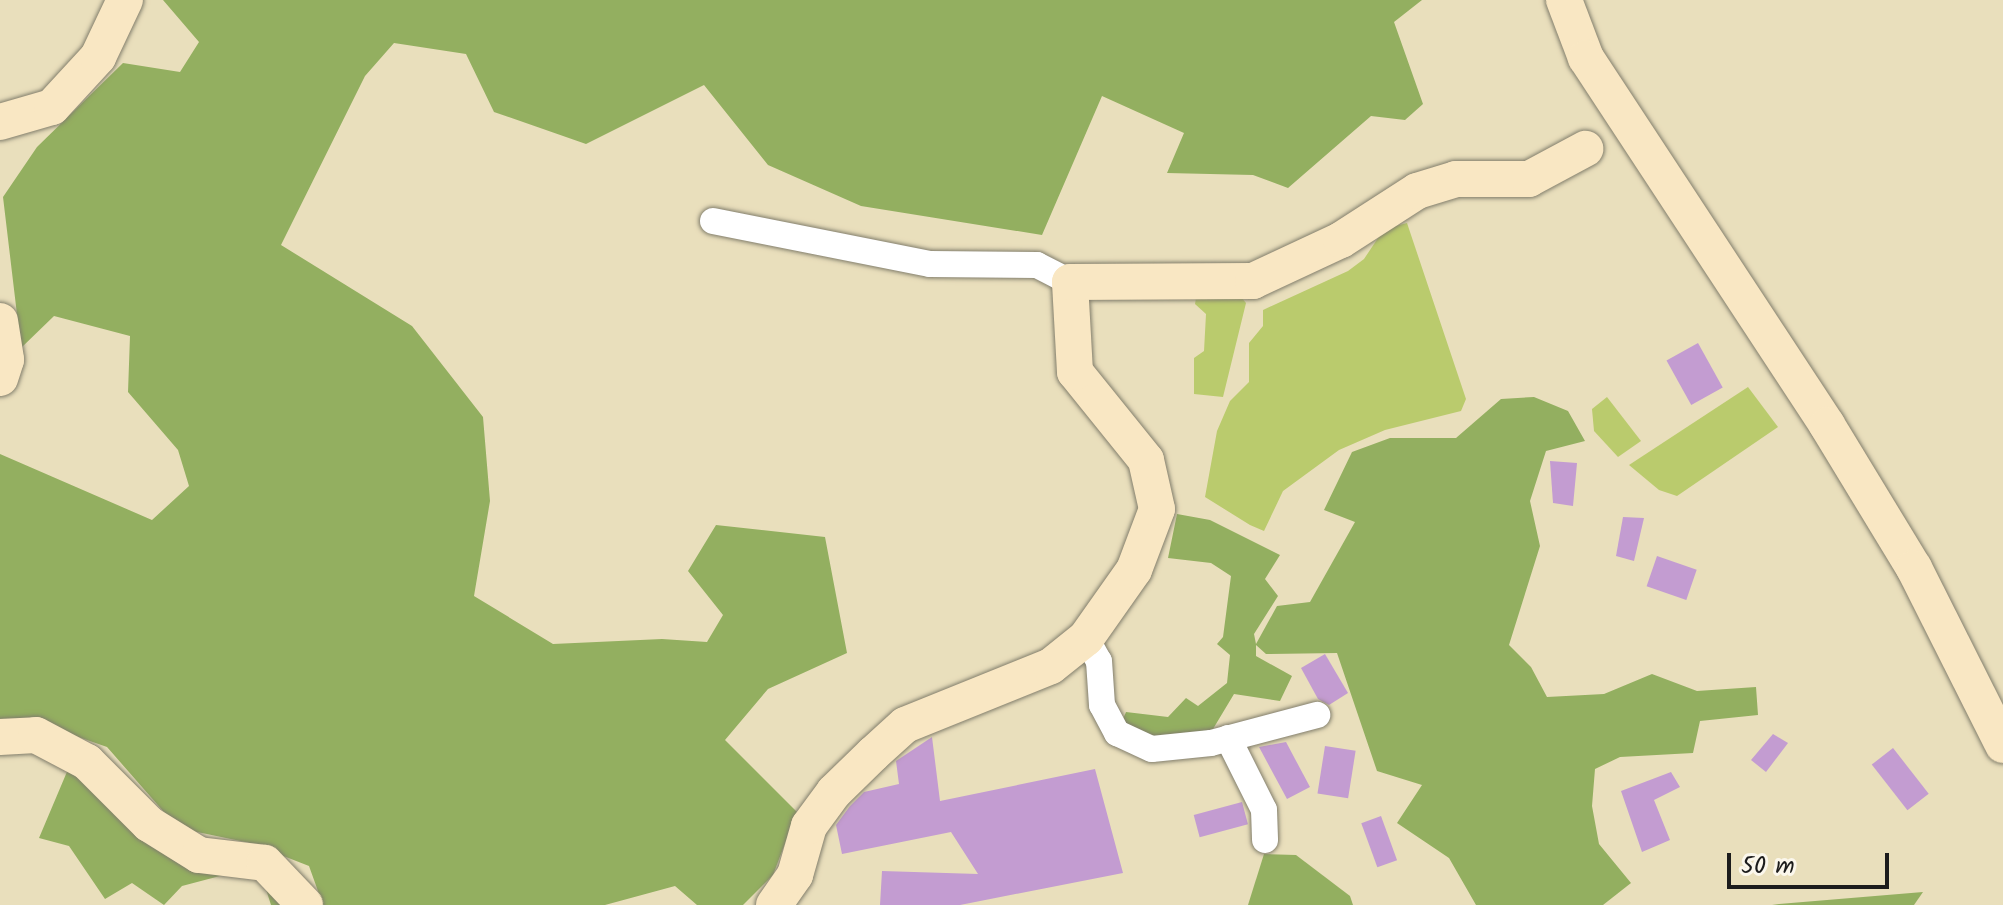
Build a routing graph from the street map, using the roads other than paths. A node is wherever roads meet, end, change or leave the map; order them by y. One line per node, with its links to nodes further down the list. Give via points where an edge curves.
1 (125, 0): 3 (street, via 98,57 52,107)
2 (1564, 0): 13 (street, via 1586,58 1827,425 1914,568)
3 (0, 122)
4 (1585, 149): 6 (street, via 1529,179 1456,179 1417,191 1341,240 1253,281)
5 (713, 221): 6 (street, via 930,264 1037,265)
6 (1070, 282): 9 (street, via 1075,372 1146,460 1157,509 1134,570)
7 (0, 321): 8 (street, via 6,360)
8 (0, 378)
9 (1086, 638): 12 (street, via 1099,661 1102,705 1117,733 1152,749); 16 (street, via 1051,666 905,725 834,792 809,826 795,875)
10 (1317, 715): 12 (street)
11 (0, 737): 15 (street, via 36,735 87,762 149,824 199,855 265,863)
12 (1228, 738): 14 (street, via 1264,810)
13 (2003, 745)
14 (1265, 840)
15 (305, 905)
16 (774, 905)

